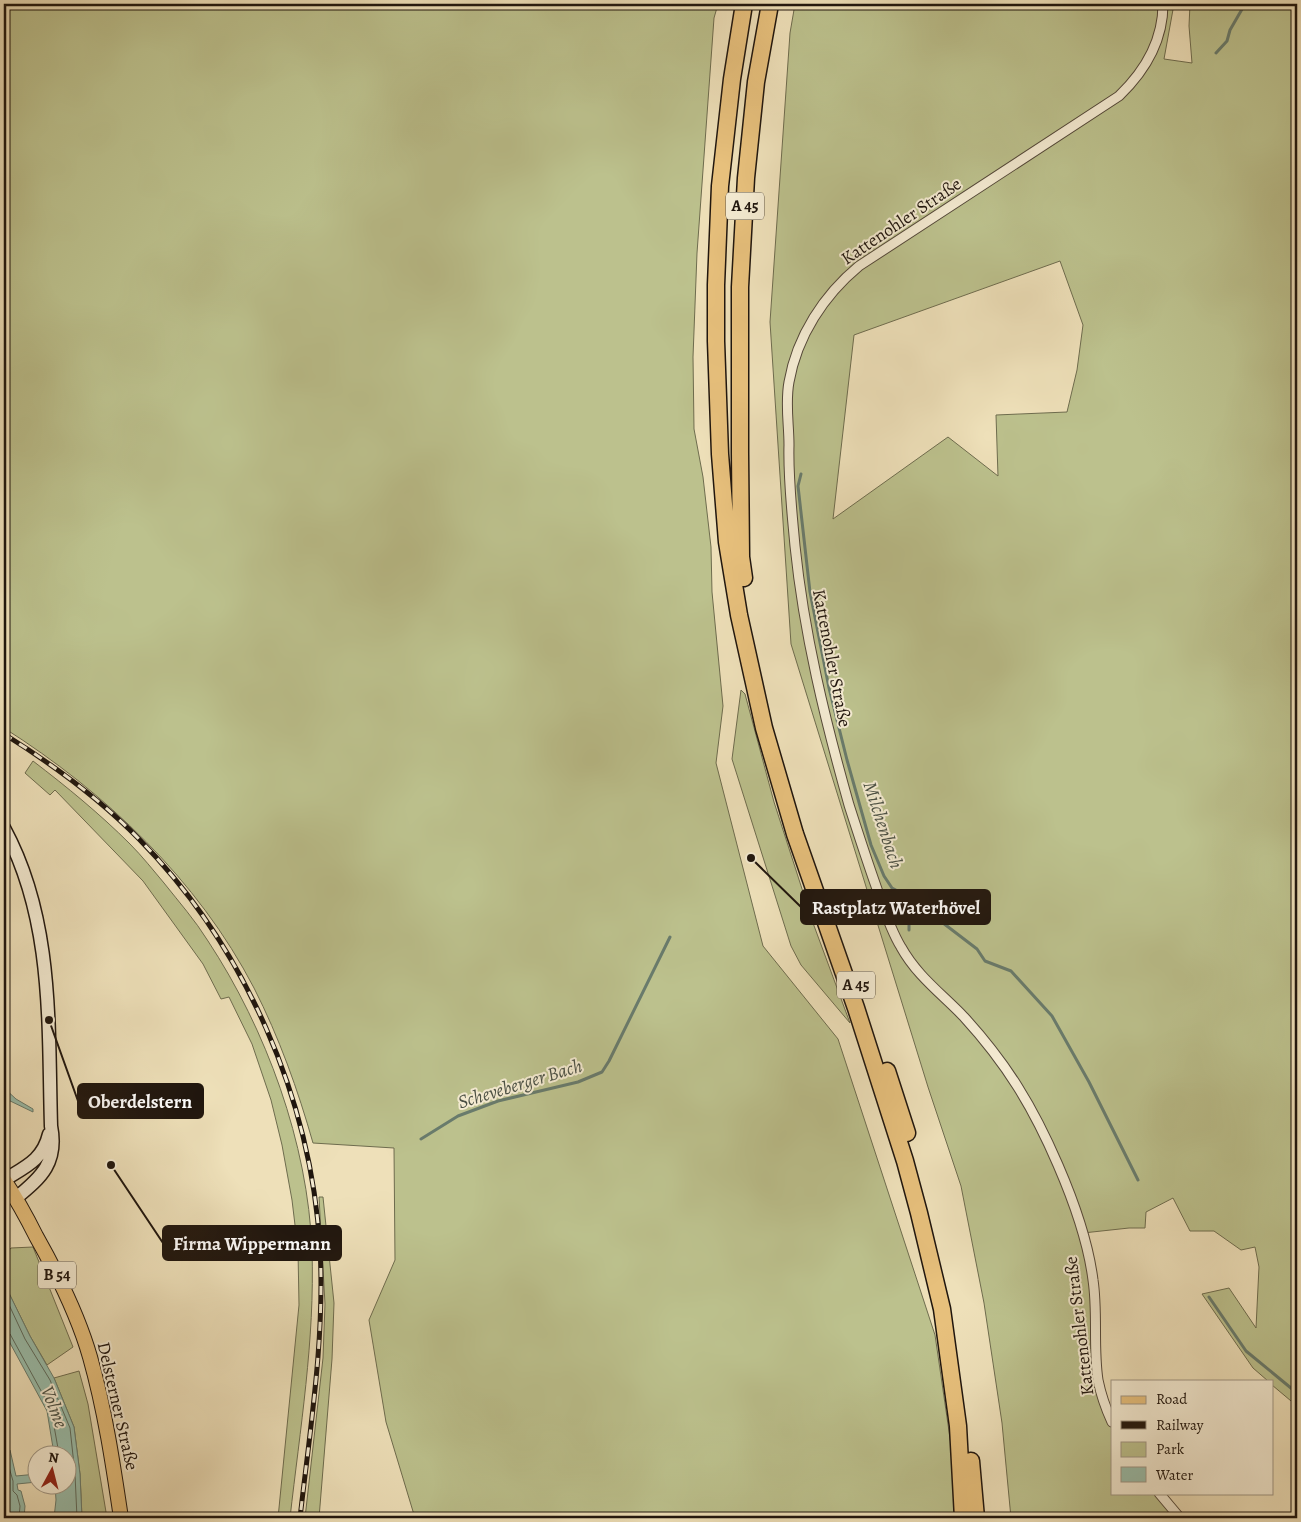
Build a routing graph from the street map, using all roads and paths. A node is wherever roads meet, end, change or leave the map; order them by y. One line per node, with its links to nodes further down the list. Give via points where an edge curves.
1 (744, 4): 11 (highway, A 45, via 720,186 716,285 720,454 728,542 736,597 764,728 795,834 905,1161 942,1309 958,1426)
2 (770, 4): 12 (highway, A 45, via 756,82 740,287 741,557 748,615 774,726 802,824 916,1160 949,1300 968,1426)
3 (1163, 4): 8 (street, Kattenohler Straße, via 1154,50 1140,74 1118,96 845,278 818,312 801,344 791,373 788,398 788,471 804,612 820,693 859,838 902,950 1006,1068 1030,1106 1057,1164 1078,1215 1089,1259 1095,1293 1098,1377)
4 (4, 828): 5 (street, Delsterner Straße, via 26,880 40,930 48,1000)
5 (51, 1126): 6 (street, Delsterner Straße, via 43,1151 28,1166); 7 (street, Delsterner Straße, via 54,1141 49,1162 34,1183)
6 (4, 1180): 7 (main road, Delsterner Straße / B 54)
7 (16, 1198): 10 (main road, Delsterner Straße / B 54, via 54,1268 90,1356 106,1422)
8 (1111, 1420)
9 (1160, 1494): 13 (street)
10 (121, 1518)
11 (963, 1518)
12 (976, 1518)
13 (1180, 1518)

